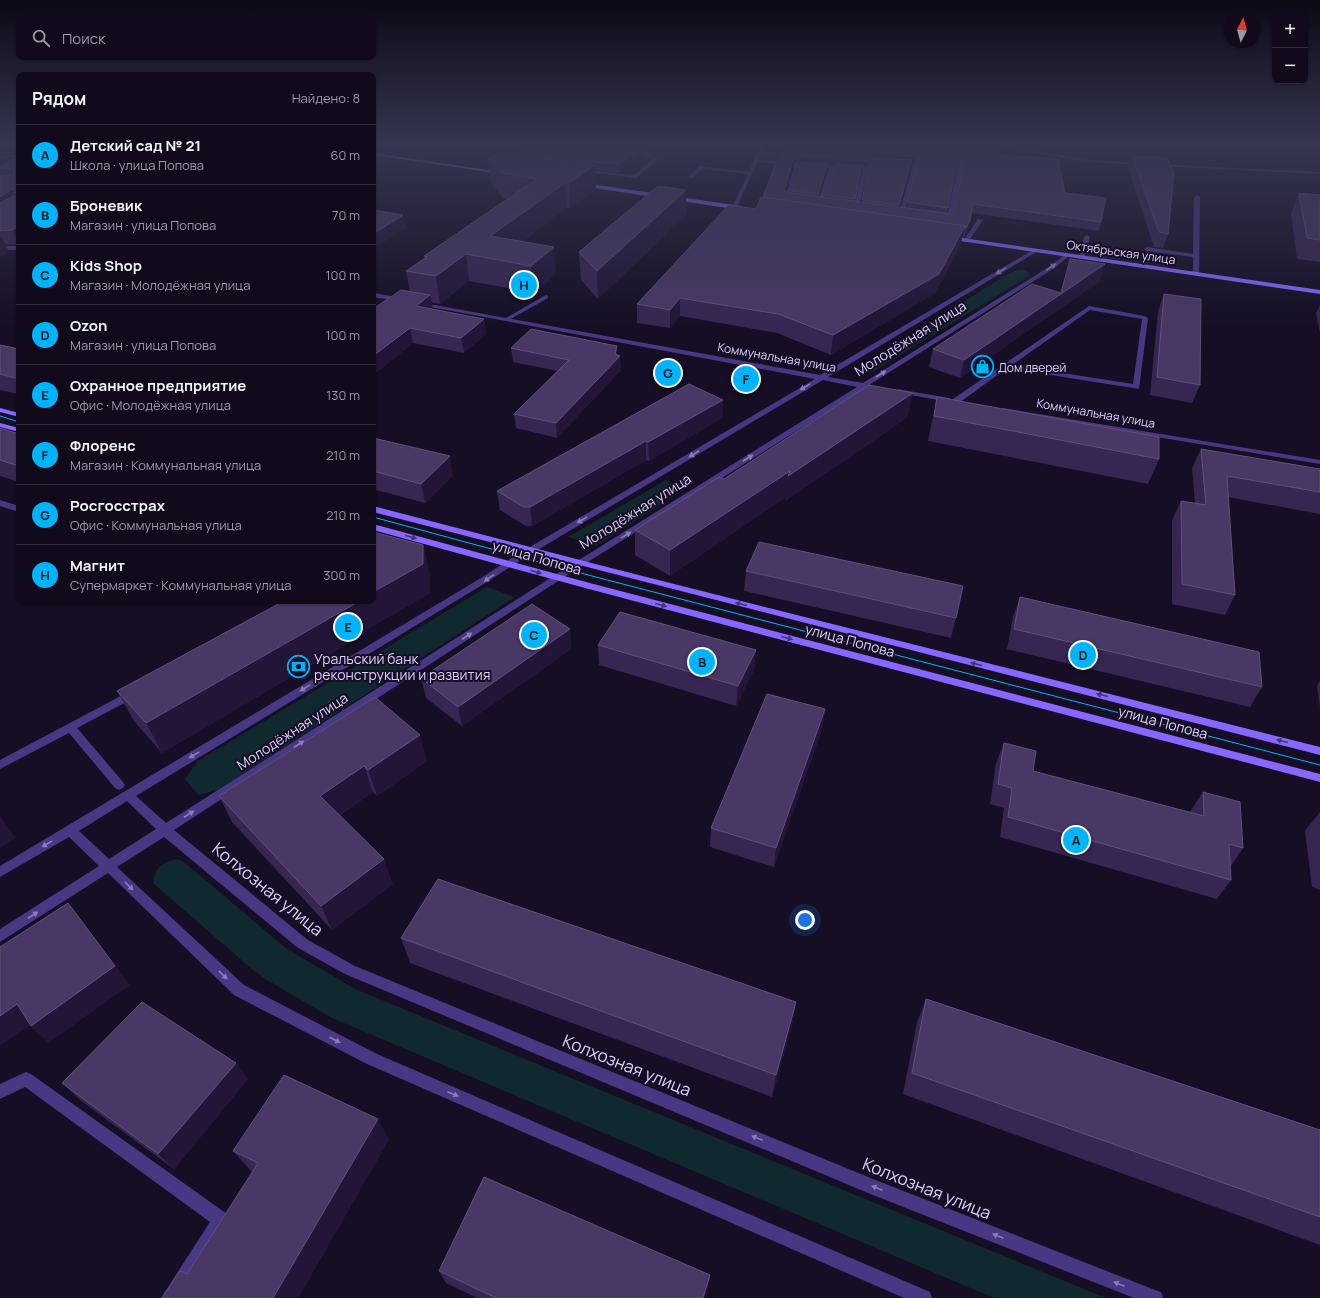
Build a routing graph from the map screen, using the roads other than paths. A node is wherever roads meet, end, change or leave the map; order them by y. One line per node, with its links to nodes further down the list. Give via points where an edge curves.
1 (724, 206): 6 (street)
2 (850, 206): 7 (street)
3 (903, 206): 11 (street)
4 (952, 206): 13 (street, via 949,220)
5 (1197, 206): 23 (street)
6 (734, 207): 9 (street)
7 (857, 207): 8 (street)
8 (864, 208)
9 (749, 209)
10 (894, 212): 11 (street)
11 (901, 213): 12 (street)
12 (908, 214)
13 (935, 218)
14 (980, 220): 17 (street)
15 (1088, 237): 24 (street)
16 (943, 238): 17 (street, Октябрьская улица)
17 (966, 241): 21 (street, Октябрьская улица)
18 (0, 248): 19 (street)
19 (16, 248)
20 (1147, 249): 23 (street)
21 (1035, 251): 22 (street, Октябрьская улица); 33 (street, Молодёжная улица, one-way to 33)
22 (1066, 256): 24 (street, Октябрьская улица); 34 (street, Молодёжная улица, one-way to 22, via 1054,266)
23 (1196, 256): 25 (street)
24 (1080, 258): 25 (street, Октябрьская улица)
25 (1196, 274): 26 (street, Октябрьская улица)
26 (1320, 292)
27 (376, 296): 29 (street)
28 (546, 297): 31 (street)
29 (408, 301)
30 (416, 302): 31 (street, Коммунальная улица)
31 (507, 319): 33 (street, Коммунальная улица)
32 (1006, 366): 32 (street, via 1089,308 1145,318 1136,387); 37 (street)
33 (822, 378): 34 (street, Коммунальная улица); 49 (street, Молодёжная улица, one-way to 49)
34 (863, 385): 35 (street, Коммунальная улица); 50 (street, Молодёжная улица, one-way to 34)
35 (877, 387)
36 (890, 390): 37 (street)
37 (956, 401): 38 (street)
38 (971, 404)
39 (994, 408): 44 (street, Коммунальная улица)
40 (0, 410): 41 (street)
41 (16, 415)
42 (0, 425): 43 (street)
43 (16, 429)
44 (1320, 462)
45 (0, 503): 46 (street)
46 (16, 508)
47 (376, 509): 49 (street, улица Попова)
48 (376, 528): 51 (street, улица Попова, one-way to 51)
49 (532, 550): 50 (street, улица Попова); 51 (street, Молодёжная улица)
50 (580, 563): 52 (street, Молодёжная улица); 55 (street, улица Попова, one-way to 50)
51 (509, 564): 52 (street, улица Попова, one-way to 52); 58 (street, Молодёжная улица, one-way to 58)
52 (557, 578): 57 (street, улица Попова, one-way to 57); 60 (street, Молодёжная улица, one-way to 52)
53 (139, 690): 54 (street)
54 (70, 727): 56 (street); 58 (street, Колхозная улица)
55 (1320, 751)
56 (0, 765)
57 (1320, 778)
58 (124, 790): 59 (street, Молодёжная улица); 60 (street, Колхозная улица)
59 (70, 830): 61 (street); 62 (street, Молодёжная улица, one-way to 62)
60 (165, 830): 61 (street, Молодёжная улица); 67 (street, Колхозная улица, one-way to 60, via 868,1185 350,970 303,944)
61 (110, 865): 63 (street, Молодёжная улица, one-way to 61); 66 (street, one-way to 66, via 239,990 372,1059)
62 (0, 872)
63 (0, 936)
64 (0, 1092): 65 (street, via 26,1079 221,1220)
65 (170, 1298)
66 (924, 1298)
67 (1155, 1298)

